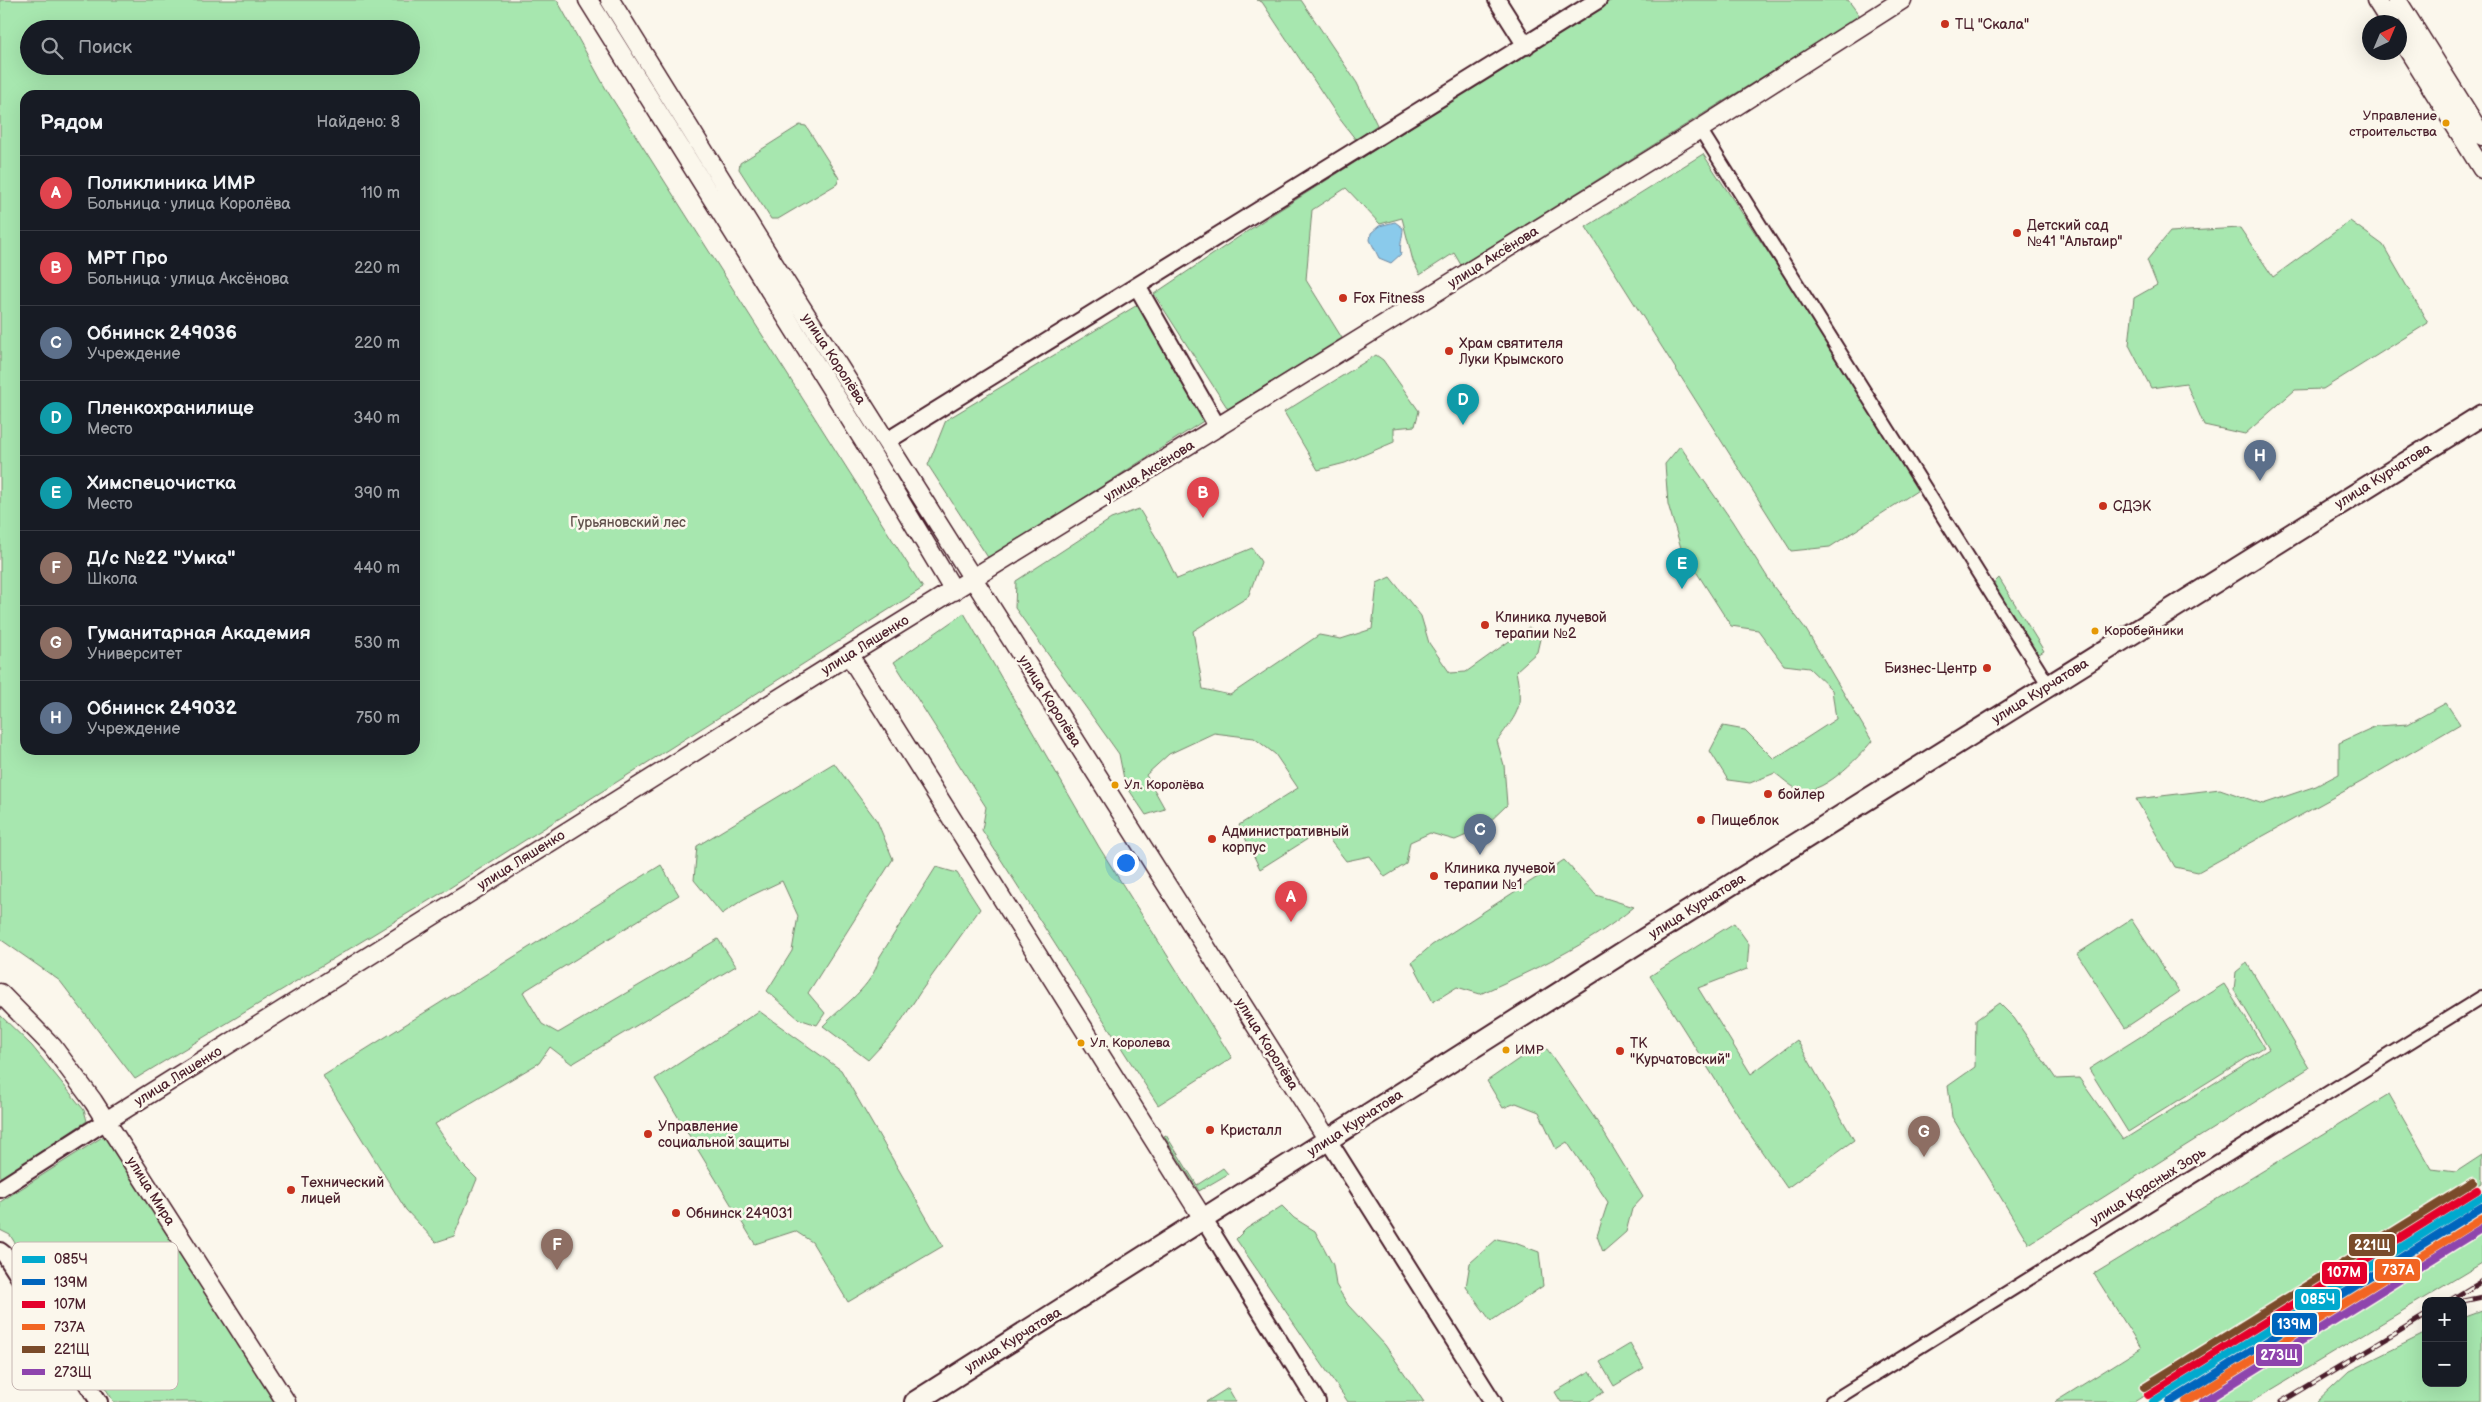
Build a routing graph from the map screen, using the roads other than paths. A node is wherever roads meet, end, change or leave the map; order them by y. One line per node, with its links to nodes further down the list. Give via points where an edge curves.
1 (588, 0): 18 (main road, улица Королёва)
2 (610, 0): 17 (main road, улица Королёва)
3 (1497, 0): 9 (street)
4 (1598, 0): 9 (street)
5 (1902, 0): 11 (main road, улица Аксёнова)
6 (2376, 0): 8 (main road)
7 (2397, 0): 12 (main road)
8 (2386, 15)
9 (1526, 46): 14 (street)
10 (2407, 48): 13 (main road)
11 (1700, 129): 16 (main road, улица Аксёнова); 22 (street)
12 (2482, 136)
13 (2482, 169)
14 (1137, 286): 16 (street); 17 (street)
15 (2482, 415): 22 (main road, улица Курчатова)
16 (1218, 428): 19 (main road, улица Аксёнова)
17 (887, 441): 18 (main road); 19 (main road, улица Королёва)
18 (870, 451): 20 (main road, улица Королёва)
19 (973, 578): 20 (main road, улица Аксёнова); 26 (main road, улица Королёва)
20 (954, 591): 21 (main road, улица Ляшенко)
21 (850, 655): 25 (main road, улица Ляшенко); 28 (main road)
22 (2049, 686): 26 (main road, улица Курчатова)
23 (0, 993): 25 (main road, улица Мира, via 52,1046)
24 (2482, 997): 37 (street, улица Красных Зорь)
25 (106, 1121): 27 (street, улица Ляшенко); 33 (main road, улица Мира)
26 (1328, 1140): 28 (main road, улица Курчатова); 36 (street, улица Королёва)
27 (0, 1189)
28 (1204, 1220): 34 (main road, улица Курчатова); 35 (street)
29 (0, 1251): 30 (street)
30 (12, 1266)
31 (91, 1390): 32 (street)
32 (99, 1402)
33 (286, 1402)
34 (915, 1402)
35 (1317, 1402)
36 (1493, 1402)
37 (1831, 1402)

